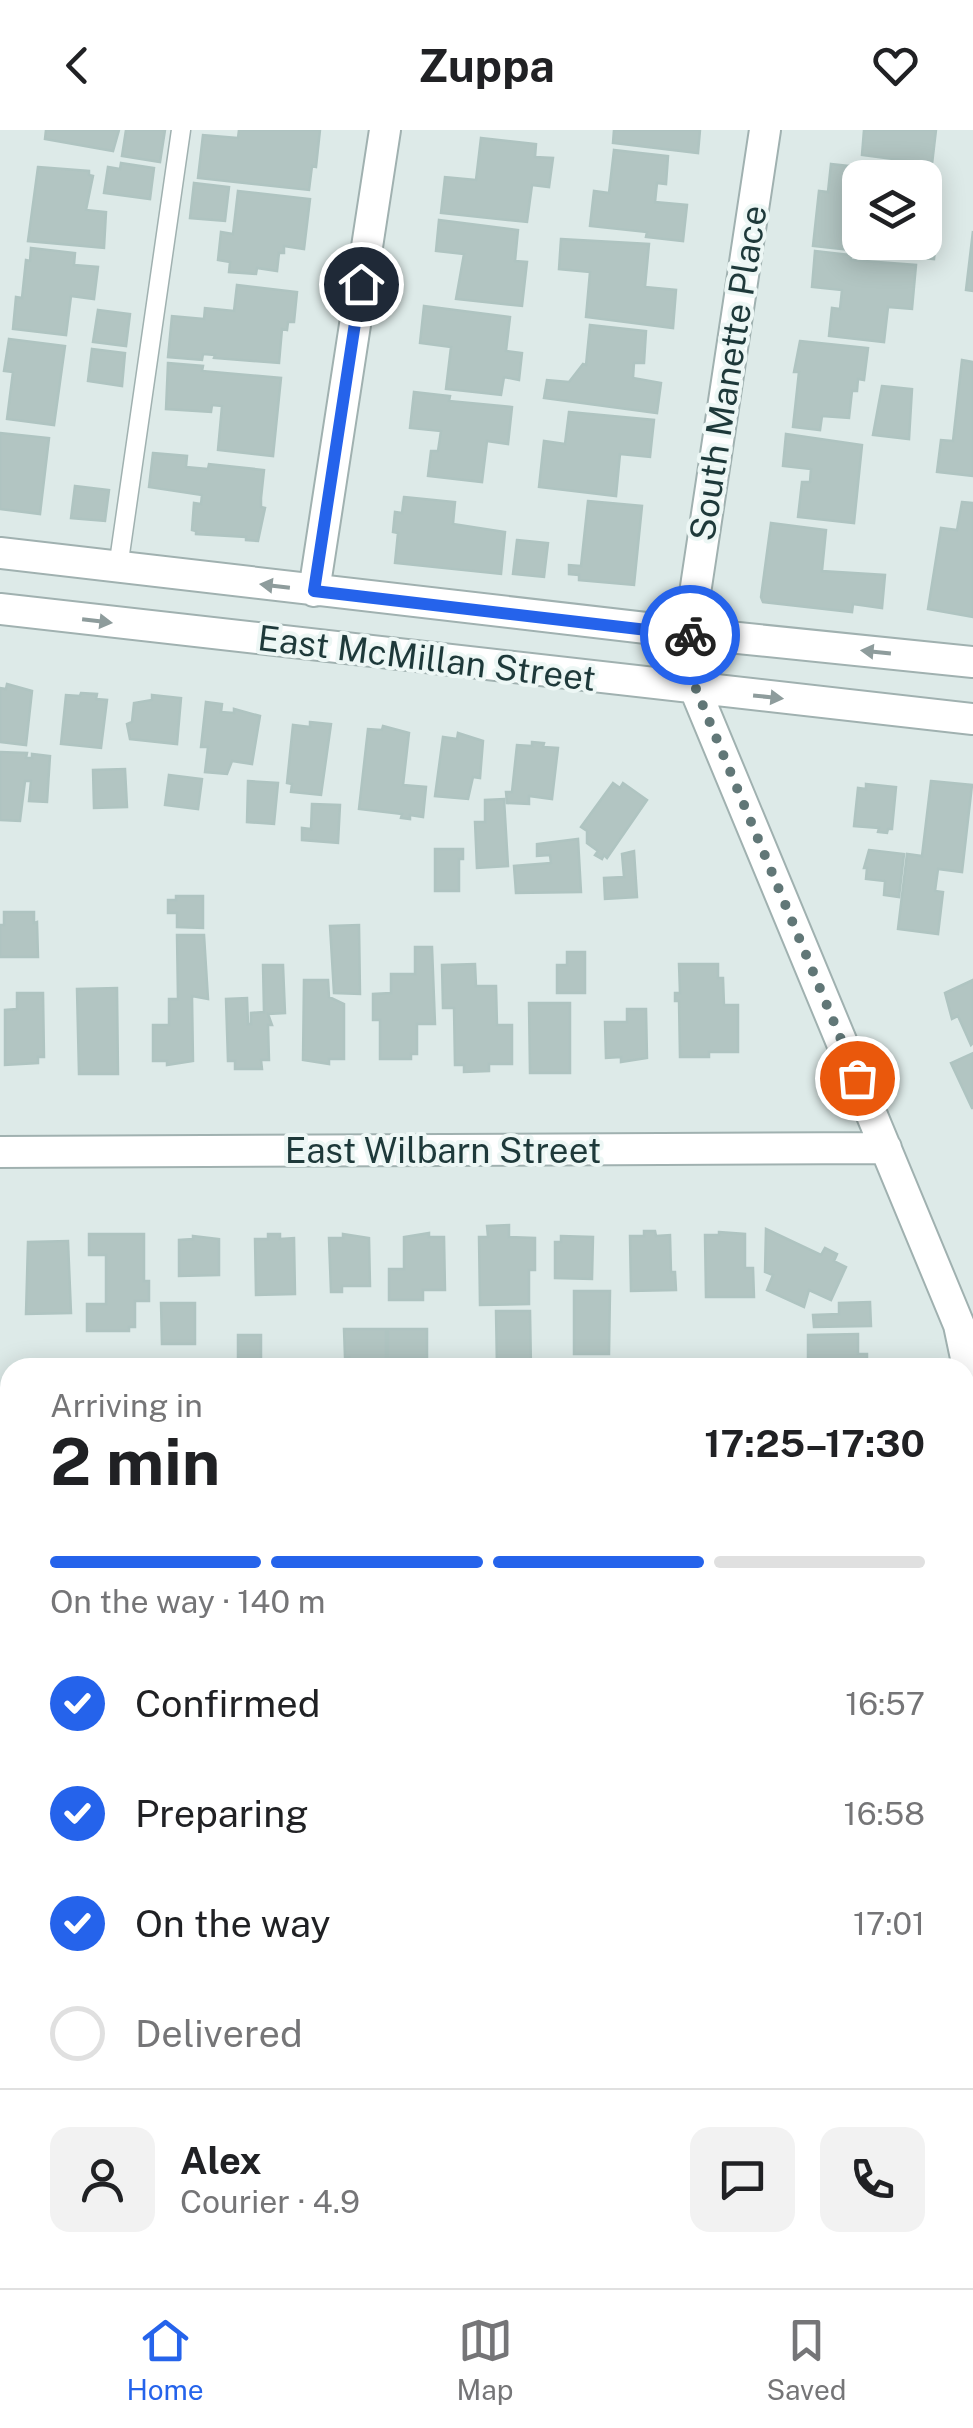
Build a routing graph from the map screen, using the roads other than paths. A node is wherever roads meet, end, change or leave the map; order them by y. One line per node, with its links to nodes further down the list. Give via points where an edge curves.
1 (181, 130): 5 (lane)
2 (385, 130): 6 (street)
3 (765, 130): 8 (street, South Manette Place)
4 (0, 553): 5 (street, East McMillan Street)
5 (118, 568): 6 (street, East McMillan Street, one-way to 5)
6 (314, 591): 8 (street, East McMillan Street)
7 (0, 610): 10 (street, East McMillan Street, one-way to 10)
8 (690, 633): 9 (street, East McMillan Street, one-way to 8); 10 (street, South Manette Place)
9 (973, 662)
10 (696, 689): 11 (street, East McMillan Street, one-way to 11); 12 (street, South Manette Place)
11 (973, 719)
12 (886, 1148): 13 (street, East Wilbarn Street); 14 (street, South Manette Place, via 959,1325)
13 (0, 1152)
14 (966, 1358)

